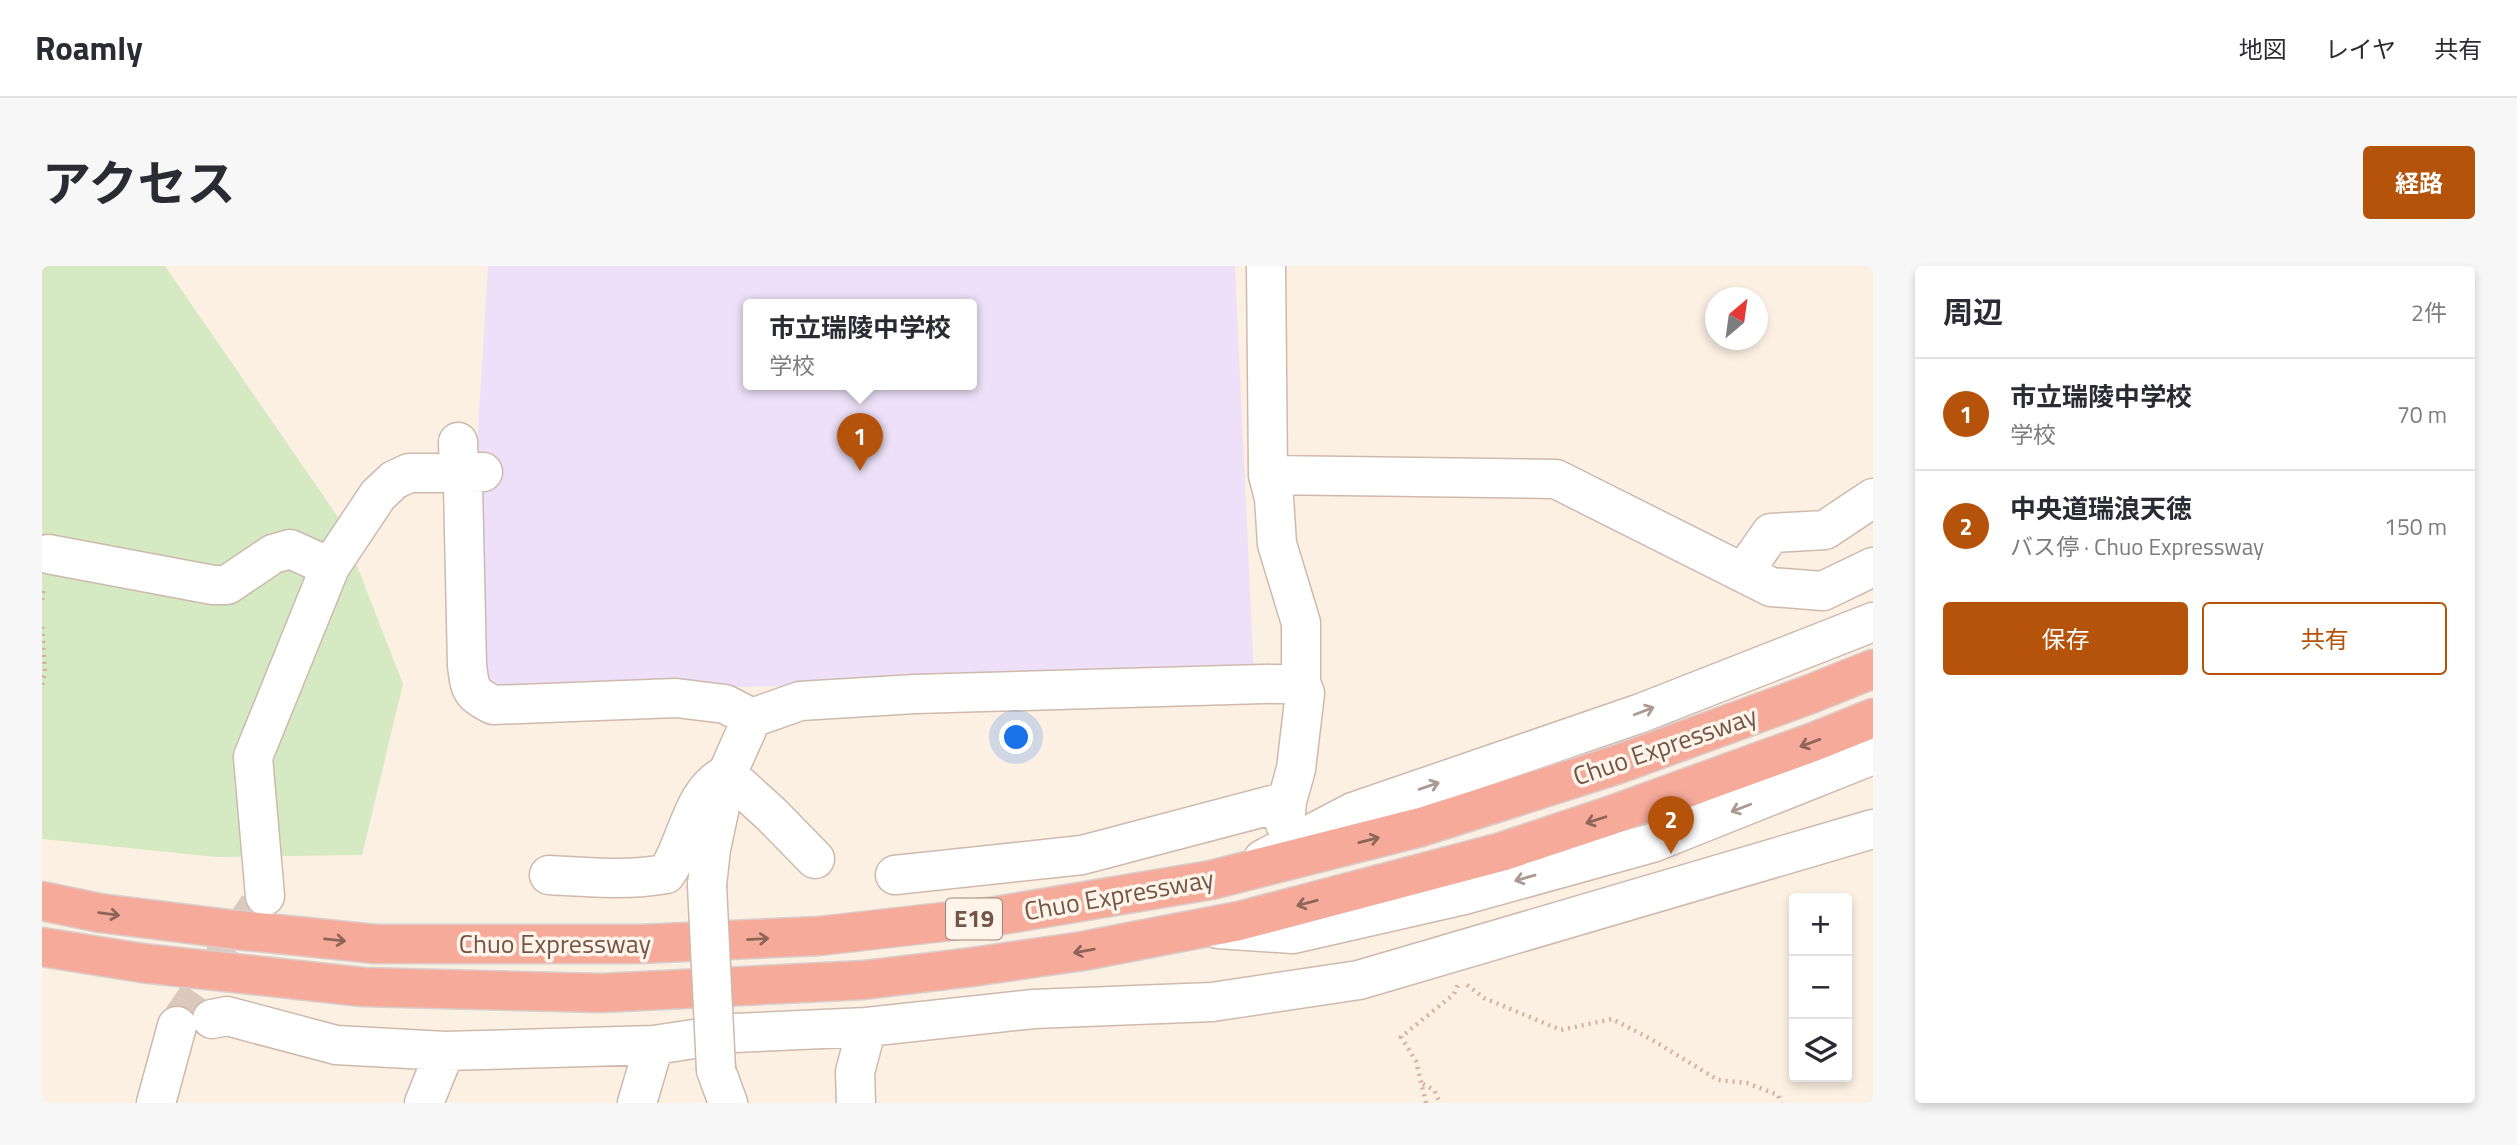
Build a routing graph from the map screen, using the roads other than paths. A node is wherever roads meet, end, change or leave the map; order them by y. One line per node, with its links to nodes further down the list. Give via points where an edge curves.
1 (1266, 266): 2 (street)
2 (1268, 475): 7 (street, via 1556,480); 10 (street, via 1277,544 1301,623)
3 (1873, 498): 7 (street, via 1825,530 1771,533)
4 (48, 554): 5 (street, via 227,586 273,554 290,548)
5 (330, 567): 11 (street, via 378,495 394,480 467,462 463,485 467,665 470,690 476,696 493,705 514,706 676,698 726,704); 20 (street, via 253,757)
6 (1873, 567): 7 (street, via 1823,591 1770,587)
7 (1743, 573)
8 (1873, 622): 19 (street, one-way to 8, via 1353,812 1641,713)
9 (1873, 668): 19 (highway, Chuo Expressway / E19, one-way to 9, via 1421,827 1604,769)
10 (1301, 682): 11 (street, via 813,700); 18 (street, via 1305,693 1286,813 1189,829 1082,855)
11 (752, 718): 14 (street)
12 (1873, 718): 22 (highway, Chuo Expressway / E19, one-way to 22, via 1501,852)
13 (1873, 755): 22 (street, one-way to 22, via 1652,843 1464,895 1293,934)
14 (727, 774): 16 (street); 17 (street, via 715,780 694,812 666,874); 29 (street, bridge, via 707,885)
15 (1873, 830): 25 (street, via 1359,980)
16 (815, 859)
17 (549, 875)
18 (895, 875)
19 (1234, 875): 21 (highway, Chuo Expressway / E19, one-way to 19, via 223,929 376,944 640,944 818,936 996,916)
20 (265, 895)
21 (42, 901)
22 (1201, 928): 23 (highway, Chuo Expressway / E19, one-way to 23, via 1083,951 864,980 601,993 363,987 142,964)
23 (42, 947)
24 (1282, 951): 25 (street)
25 (1279, 992): 26 (street, via 1212,1002 1034,1009)
26 (867, 1027): 27 (street, via 734,1033); 33 (street, via 855,1072)
27 (654, 1045): 28 (street); 32 (street)
28 (445, 1051): 30 (street, via 336,1045 226,1016 195,1023); 31 (street)
29 (722, 1087)
30 (156, 1103)
31 (424, 1103)
32 (637, 1103)
33 (856, 1103)

